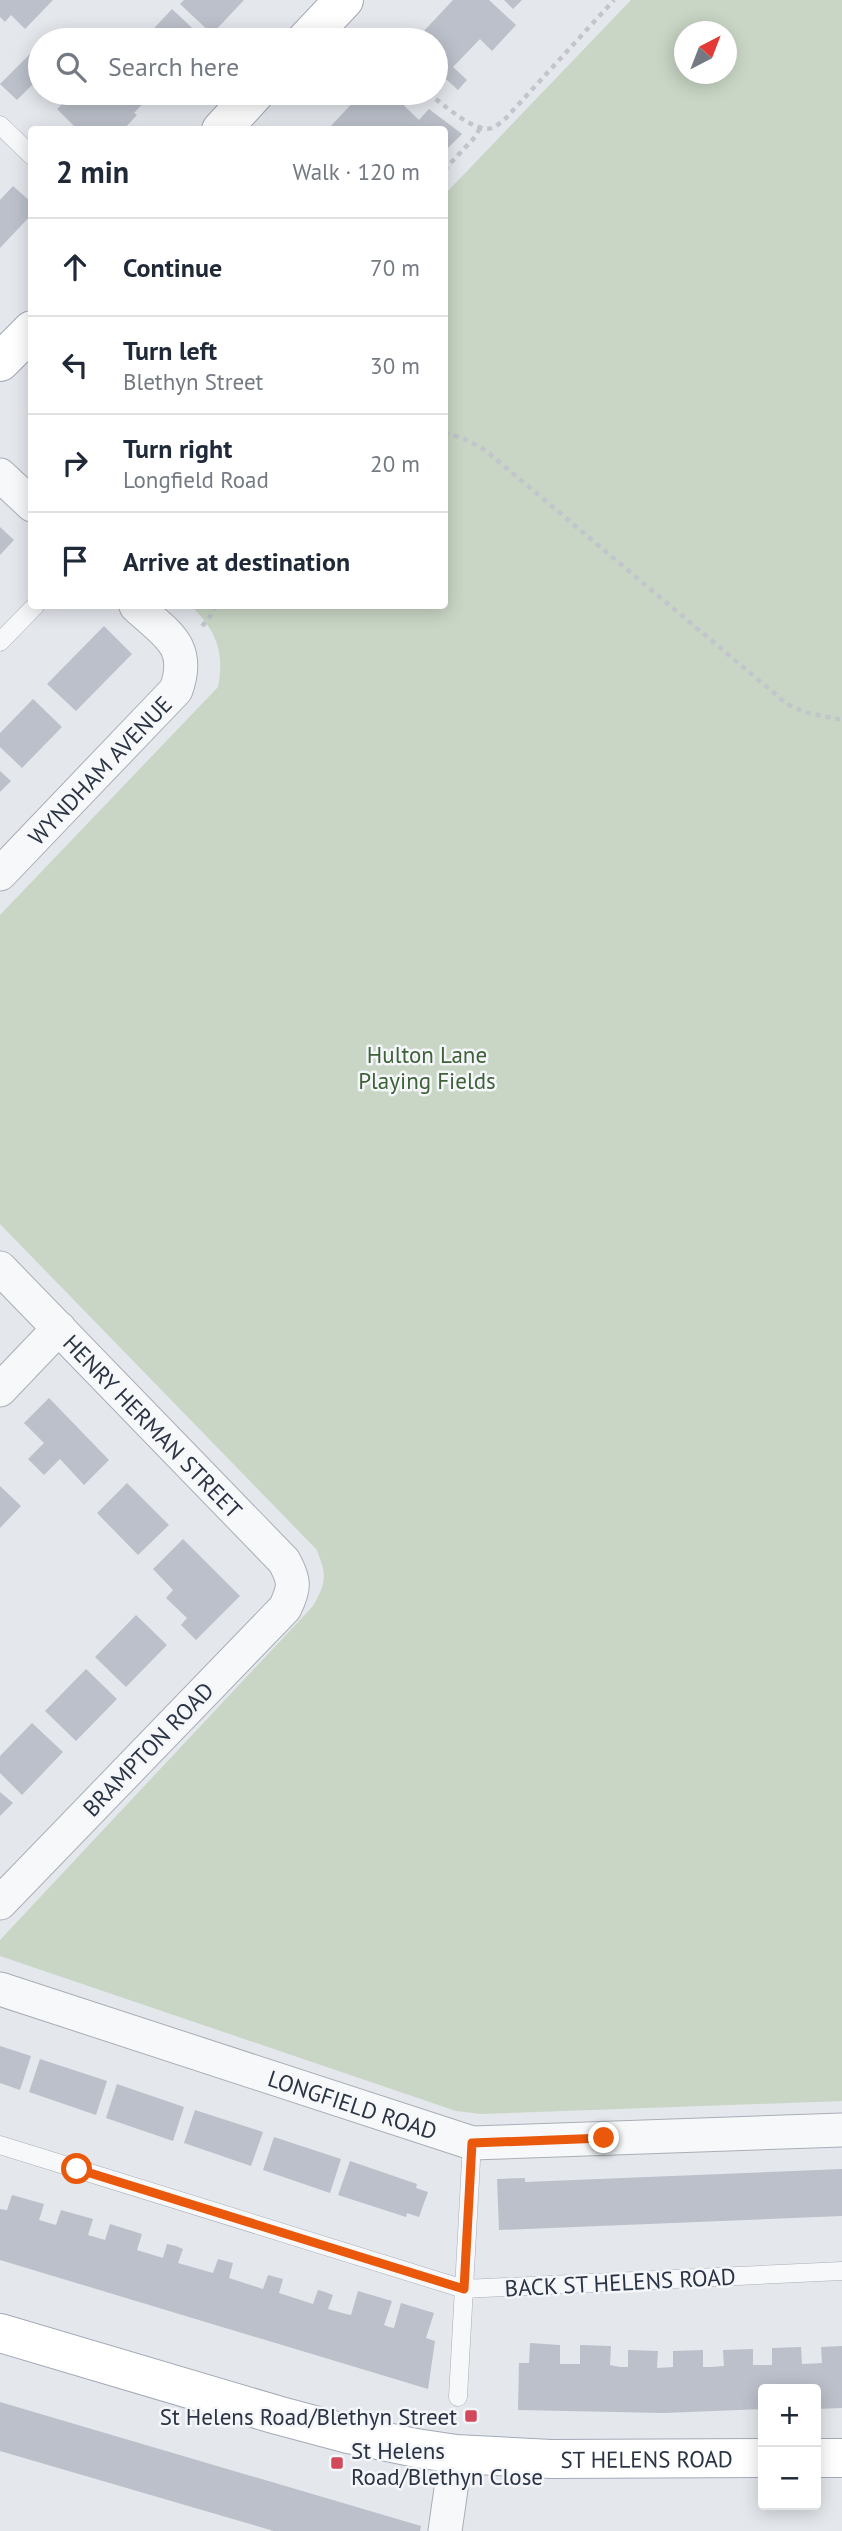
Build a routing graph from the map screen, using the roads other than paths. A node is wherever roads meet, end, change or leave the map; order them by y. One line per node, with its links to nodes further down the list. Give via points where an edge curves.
1 (344, 0): 2 (main road)
2 (317, 28)
3 (244, 105): 5 (main road)
4 (0, 125): 6 (lane)
5 (225, 126)
6 (28, 152)
7 (28, 334): 8 (main road)
8 (0, 362)
9 (0, 475): 10 (street)
10 (28, 501)
11 (32, 609): 13 (lane)
12 (139, 609): 14 (street, WYNDHAM AVENUE, via 173,642 183,659 176,690)
13 (0, 642)
14 (0, 874)
15 (0, 1268): 16 (street, HENRY HERMAN STREET)
16 (60, 1328): 17 (street); 18 (street, HENRY HERMAN STREET, via 284,1561 293,1577)
17 (0, 1390)
18 (292, 1592): 19 (street, BRAMPTON ROAD, via 285,1608)
19 (0, 1903)
20 (0, 1989): 22 (street, LONGFIELD ROAD)
21 (842, 2130): 22 (street, LONGFIELD ROAD)
22 (472, 2143): 25 (lane)
23 (0, 2145): 25 (lane, BACK ST HELENS ROAD)
24 (842, 2271): 25 (lane, BACK ST HELENS ROAD)
25 (464, 2289): 27 (lane)
26 (0, 2333): 28 (main road, ST HELENS ROAD, via 348,2434)
27 (458, 2397)
28 (457, 2454): 29 (main road, ST HELENS ROAD, via 551,2459); 32 (street)
29 (758, 2458)
30 (821, 2458): 31 (main road)
31 (842, 2458)
32 (445, 2531)

